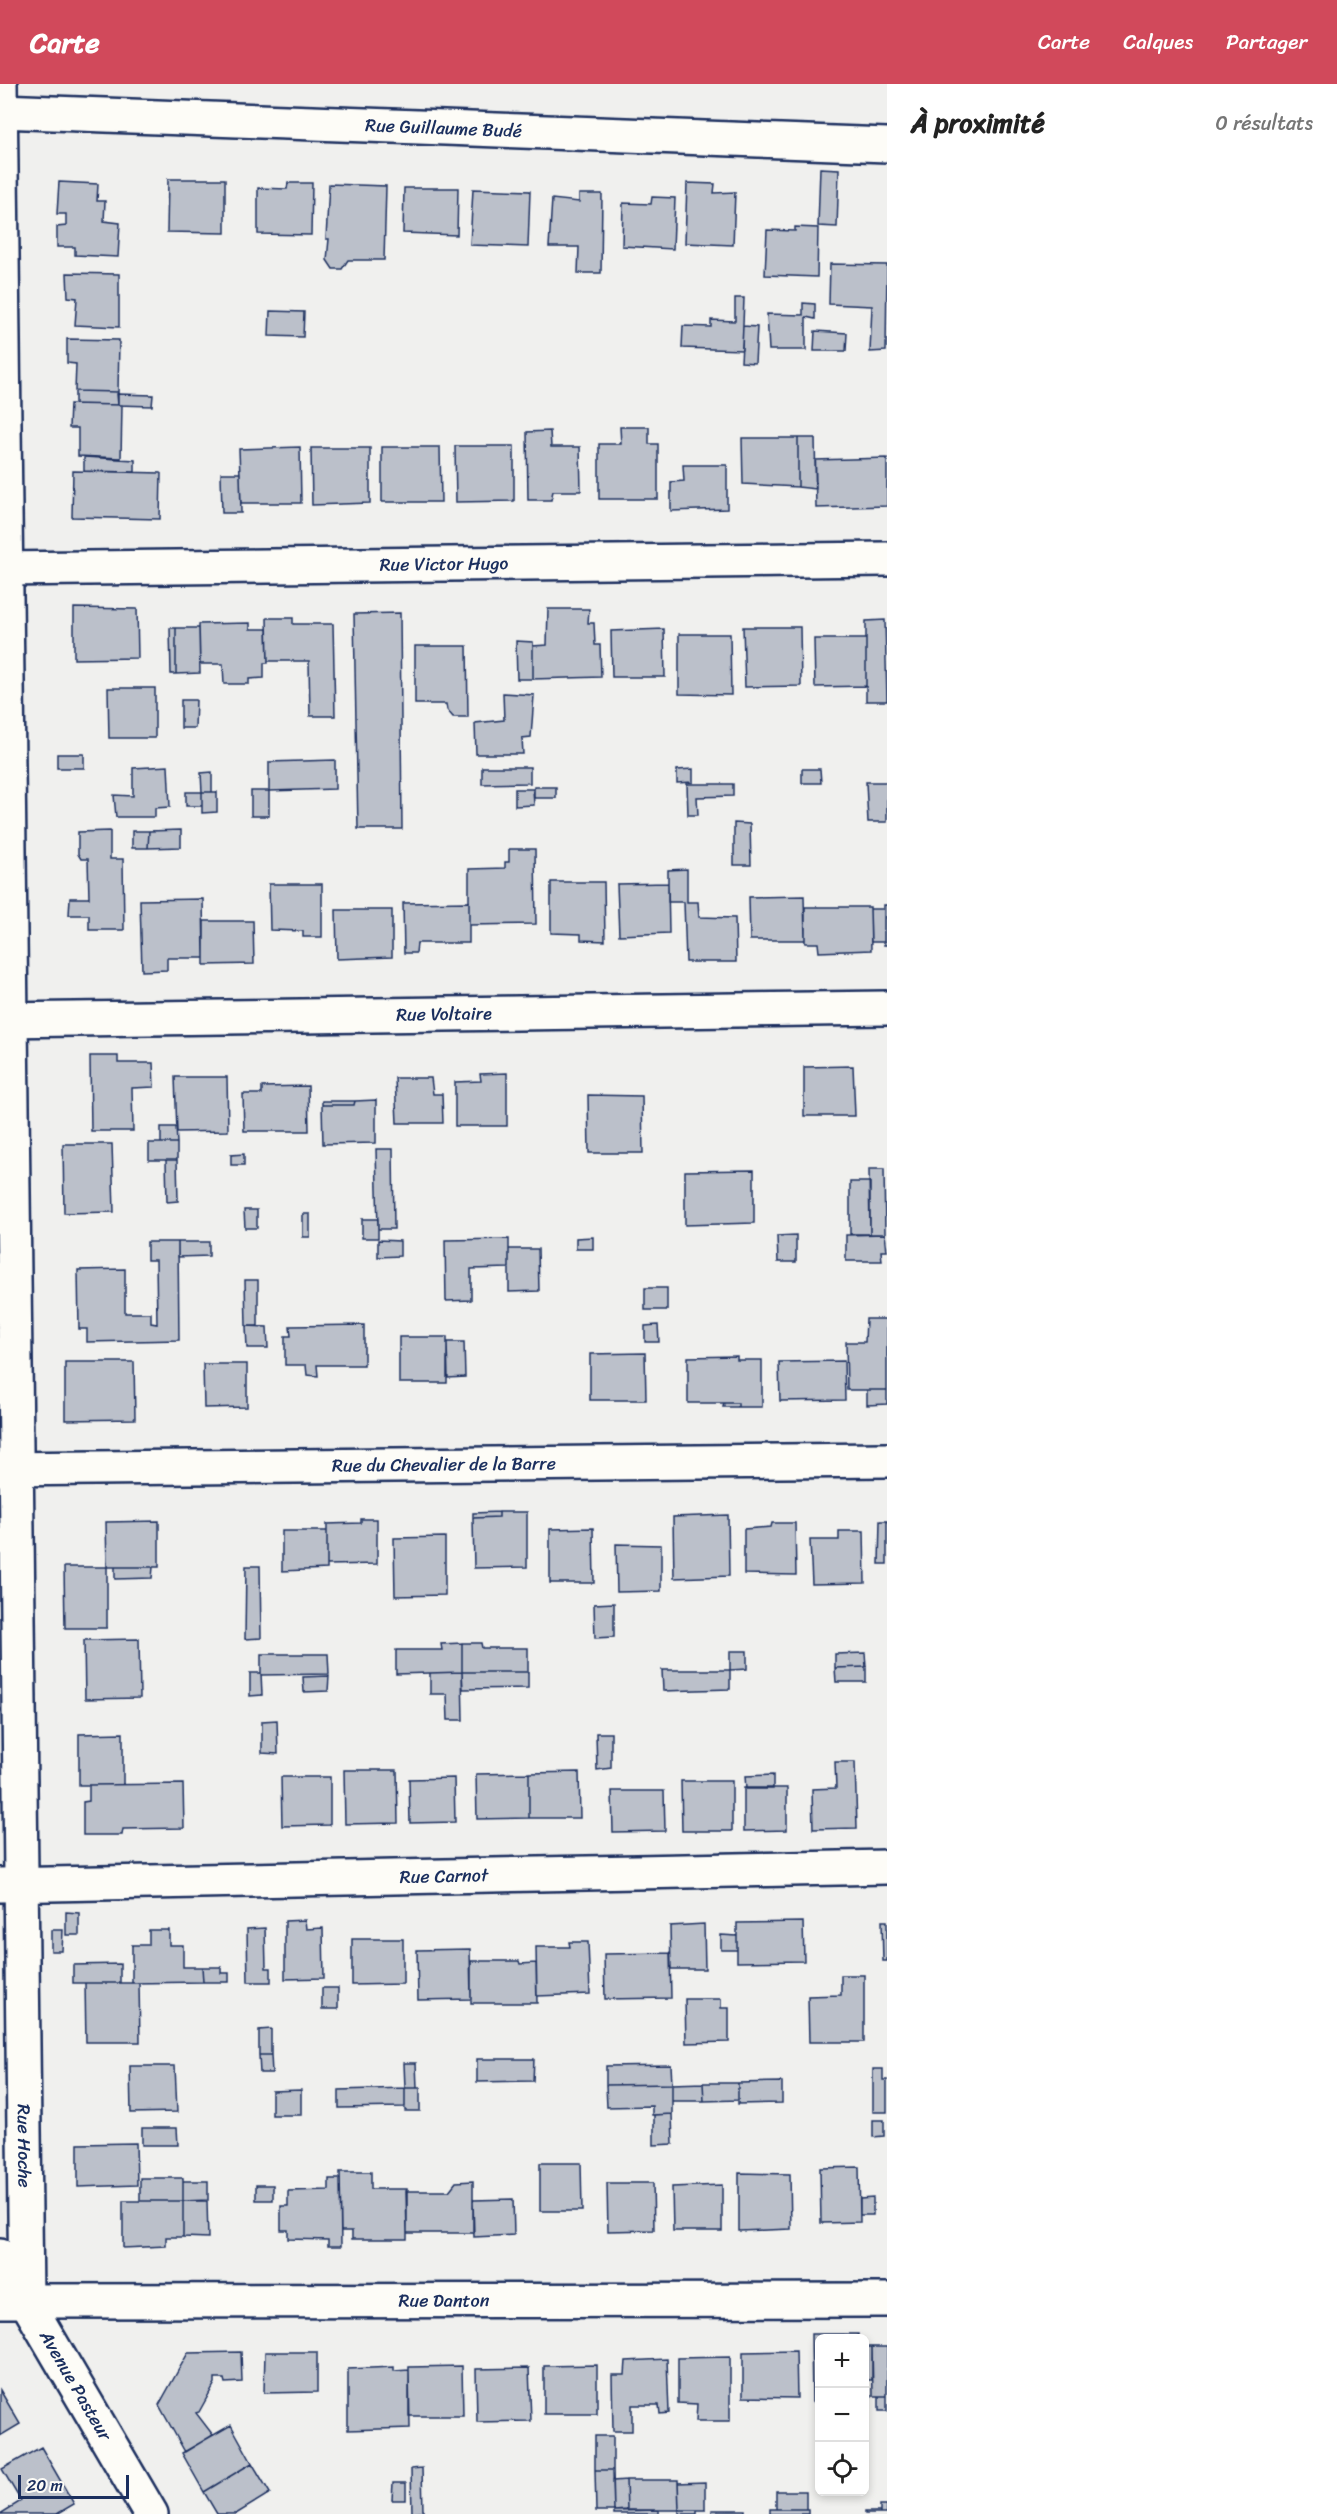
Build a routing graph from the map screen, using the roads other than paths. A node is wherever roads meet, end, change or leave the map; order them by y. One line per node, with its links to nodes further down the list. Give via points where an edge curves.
1 (0, 84): 2 (street, Rue Hoche)
2 (0, 111): 3 (street, Rue Guillaume Budé); 5 (street, Rue Hoche)
3 (887, 145)
4 (887, 559): 5 (street, Rue Victor Hugo)
5 (4, 569): 7 (street, Rue Hoche)
6 (887, 1008): 7 (street, Rue Voltaire)
7 (6, 1020): 9 (street, Rue Hoche)
8 (887, 1460): 9 (street, Rue du Chevalier de la Barre)
9 (9, 1469): 11 (street, Rue Hoche)
10 (887, 1867): 11 (street, Rue Carnot)
11 (10, 1884): 14 (street, Rue Hoche)
12 (0, 2256): 14 (street, Avenue Pasteur)
13 (887, 2300): 14 (street, Rue Danton)
14 (13, 2301): 15 (street, Avenue Pasteur)
15 (151, 2514)

